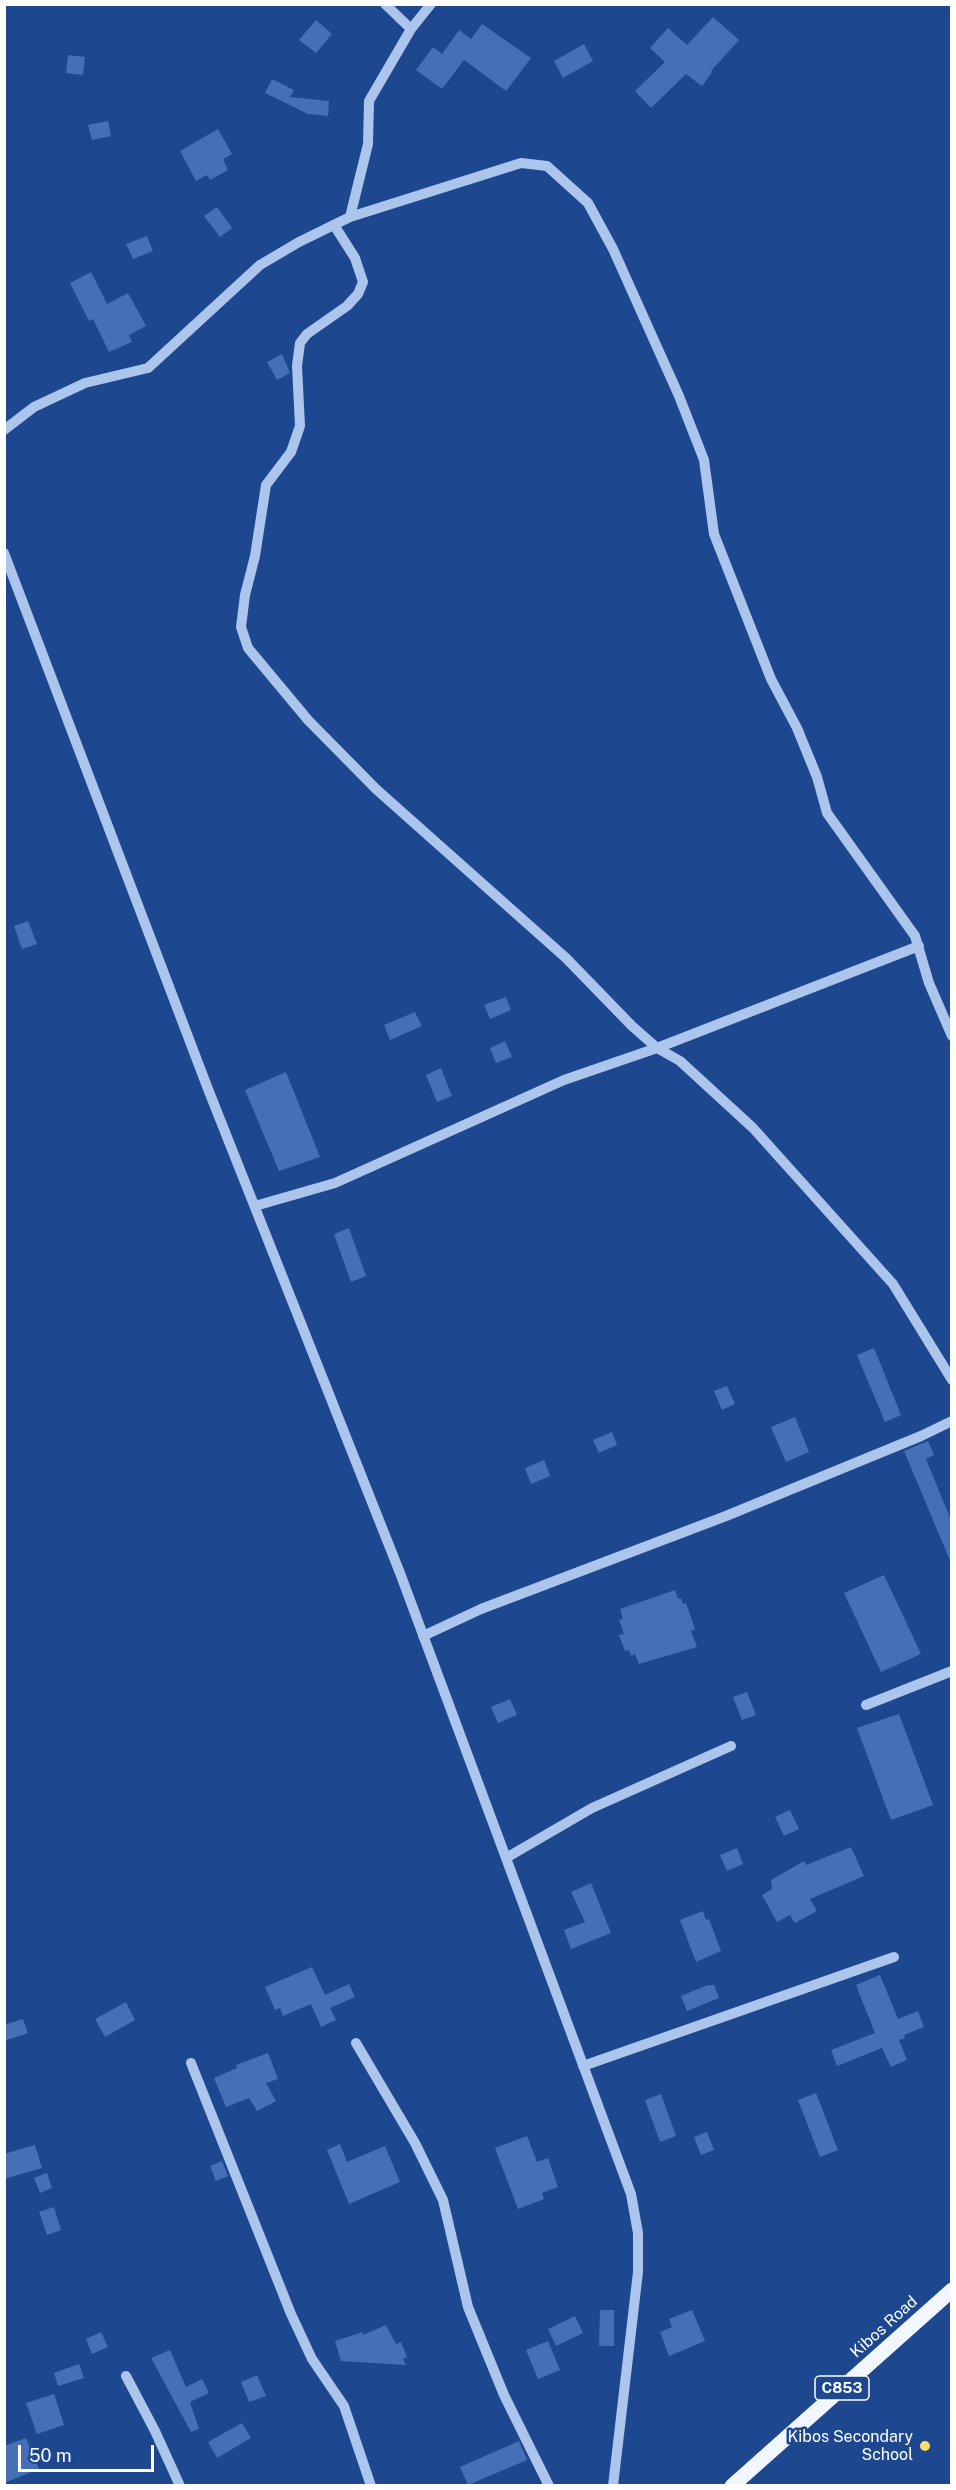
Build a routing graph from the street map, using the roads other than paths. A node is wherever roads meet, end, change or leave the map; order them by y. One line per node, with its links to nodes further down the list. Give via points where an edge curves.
1 (385, 4): 3 (street)
2 (431, 4): 3 (street)
3 (411, 29): 4 (street, via 369,101 368,144)
4 (350, 217): 5 (street); 8 (street, via 521,163 547,166 588,203 614,249 679,396 704,460 714,534 771,679 817,777 827,813)
5 (334, 225): 6 (street, via 260,265 148,368 85,383 34,407); 10 (street, via 355,258 363,282 347,306 300,343 300,426 291,452 266,485 255,556 244,595 241,627 248,648 308,720 376,789 513,908)
6 (4, 430)
7 (4, 553): 11 (street)
8 (919, 946): 9 (street); 10 (street)
9 (951, 1036)
10 (657, 1048): 11 (street, via 564,1080 345,1179); 12 (street, via 680,1061 753,1128 806,1185 893,1284)
11 (255, 1206): 14 (street)
12 (951, 1380)
13 (951, 1420): 14 (street, via 726,1516 480,1609)
14 (423, 1636): 18 (street)
15 (951, 1671): 16 (street)
16 (866, 1705)
17 (731, 1746): 18 (street, via 592,1808)
18 (506, 1858): 22 (street)
19 (894, 1957): 22 (street)
20 (356, 2043): 27 (street, via 416,2143 443,2200 468,2307 504,2395)
21 (191, 2063): 26 (street, via 294,2323 312,2359 344,2406)
22 (583, 2066): 28 (street, via 631,2194 638,2233 638,2272)
23 (951, 2290): 29 (main road, Kibos Road / C853)
24 (126, 2376): 25 (street)
25 (180, 2486)
26 (371, 2486)
27 (549, 2486)
28 (614, 2486)
29 (732, 2486)

